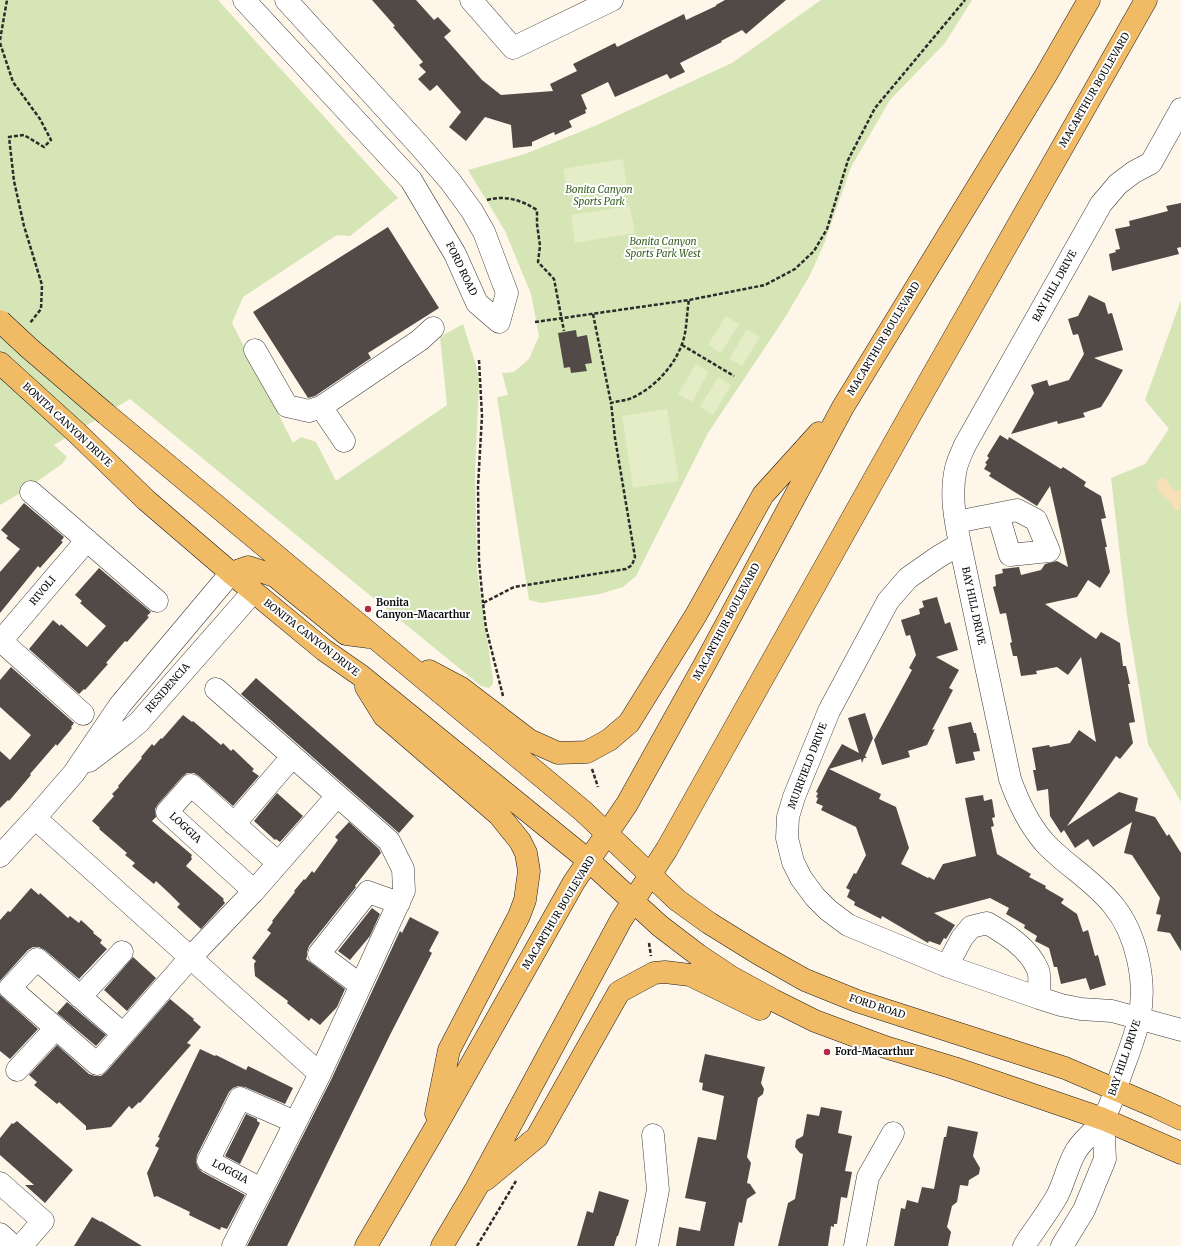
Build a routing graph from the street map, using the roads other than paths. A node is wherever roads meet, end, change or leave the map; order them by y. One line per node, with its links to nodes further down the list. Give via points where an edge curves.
1 (244, 0): 2 (street, FORD ROAD, via 410,180 455,254 477,303 500,322 507,293 484,232 472,211 418,144)
2 (286, 0)
3 (471, 0): 4 (street, via 513,48)
4 (612, 0)
5 (1089, 0): 13 (main road, MACARTHUR BOULEVARD)
6 (1146, 0): 39 (main road, MACARTHUR BOULEVARD, via 908,416)
7 (1181, 109): 17 (street, BAY HILL DRIVE, via 1151,163 1118,184 1101,204 965,445 956,467 953,491)
8 (0, 321): 24 (main road, bridge, via 106,414)
9 (433, 328): 12 (street, via 420,340)
10 (255, 350): 12 (street, via 287,406 309,411)
11 (0, 363): 20 (main road, BONITA CANYON DRIVE, via 146,500)
12 (321, 407): 14 (street)
13 (843, 407): 24 (main road, via 763,495 696,615 629,723 609,740 586,752 558,753 529,740 461,688); 35 (main road, MACARTHUR BOULEVARD, via 707,660)
14 (344, 440)
15 (31, 492): 18 (street)
16 (998, 514): 17 (street)
17 (956, 522): 19 (street, BAY HILL DRIVE)
18 (87, 540): 22 (street); 23 (street, RIVOLI)
19 (960, 544): 45 (street, MUIRFIELD DRIVE, via 908,578 888,601 829,711 794,796 788,817 787,838 793,862 801,878 815,898 828,910 848,925); 49 (street, BAY HILL DRIVE, via 1010,779 1018,802 1044,842 1099,889 1114,906 1129,932 1141,976)
20 (230, 574): 21 (main road, BONITA CANYON DRIVE); 24 (main road, via 248,568 275,576 346,634); 26 (street, RESIDENCIA)
21 (253, 592): 25 (main road, BONITA CANYON DRIVE, via 324,650); 28 (street, RESIDENCIA)
22 (157, 601)
23 (0, 641): 29 (street)
24 (380, 642): 35 (main road, via 582,811)
25 (360, 675): 37 (main road, BONITA CANYON DRIVE); 60 (main road, via 384,716 499,815 520,841 528,861 528,882 519,916 449,1050)
26 (139, 684): 28 (street); 31 (street, RESIDENCIA, via 120,705)
27 (216, 689): 30 (street)
28 (157, 699): 31 (street, RESIDENCIA, via 126,733)
29 (83, 714)
30 (292, 757): 32 (street); 34 (street)
31 (74, 773): 33 (street, RESIDENCIA)
32 (337, 796): 38 (street); 42 (street, via 389,841 403,869 404,892)
33 (35, 818): 36 (street, RESIDENCIA); 44 (street)
34 (234, 824): 38 (street, LOGGIA); 40 (street, LOGGIA, via 191,785 167,812)
35 (607, 835): 37 (main road, MACARTHUR BOULEVARD); 39 (main road, FORD ROAD)
36 (0, 856)
37 (589, 861): 41 (main road, BONITA CANYON DRIVE); 60 (main road, MACARTHUR BOULEVARD, via 574,882)
38 (278, 863): 40 (street)
39 (650, 876): 41 (main road, MACARTHUR BOULEVARD); 56 (main road, FORD ROAD, via 709,924 805,980 857,1001 1065,1068)
40 (254, 891): 44 (street)
41 (632, 901): 52 (main road, via 660,926 731,977 815,1021); 65 (main road, MACARTHUR BOULEVARD)
42 (399, 903): 46 (street); 46 (street, via 368,892 319,954)
43 (122, 952): 47 (street)
44 (190, 958): 53 (street); 55 (street)
45 (947, 966): 48 (street, MUIRFIELD DRIVE); 48 (street, via 971,927 987,923 1004,933 1028,954 1038,971)
46 (360, 985): 55 (street)
47 (80, 997): 50 (street, via 37,959 10,988); 53 (street)
48 (1038, 998): 49 (street, MUIRFIELD DRIVE, via 1081,1009 1112,1011)
49 (1140, 1018): 51 (street, MUIRFIELD DRIVE); 56 (street, BAY HILL DRIVE)
50 (56, 1028): 53 (street, via 97,1064); 54 (street)
51 (1181, 1030)
52 (842, 1031): 57 (main road, via 885,1048 954,1068); 65 (main road, via 788,1022 690,975 666,972 654,974 619,992 537,1137)
53 (123, 1034)
54 (17, 1070)
55 (320, 1074): 59 (street)
56 (1116, 1090): 57 (street, BAY HILL DRIVE); 58 (main road, FORD ROAD)
57 (1103, 1119): 63 (main road); 75 (street, via 1076,1151 1056,1198); 76 (street, via 1105,1159 1084,1210)
58 (1181, 1119)
59 (295, 1122): 66 (street); 66 (street, LOGGIA, via 240,1098 208,1161)
60 (433, 1132): 71 (main road, MACARTHUR BOULEVARD)
61 (893, 1133): 74 (street, via 868,1177)
62 (653, 1135): 73 (street, via 658,1190)
63 (1181, 1153)
64 (0, 1183): 69 (street, via 43,1221)
65 (477, 1187): 72 (main road, MACARTHUR BOULEVARD)
66 (261, 1189): 70 (street)
67 (0, 1234): 68 (street)
68 (13, 1246)
69 (21, 1246)
70 (233, 1246)
71 (366, 1246)
72 (442, 1246)
73 (647, 1246)
74 (855, 1246)
75 (1024, 1246)
76 (1062, 1246)

